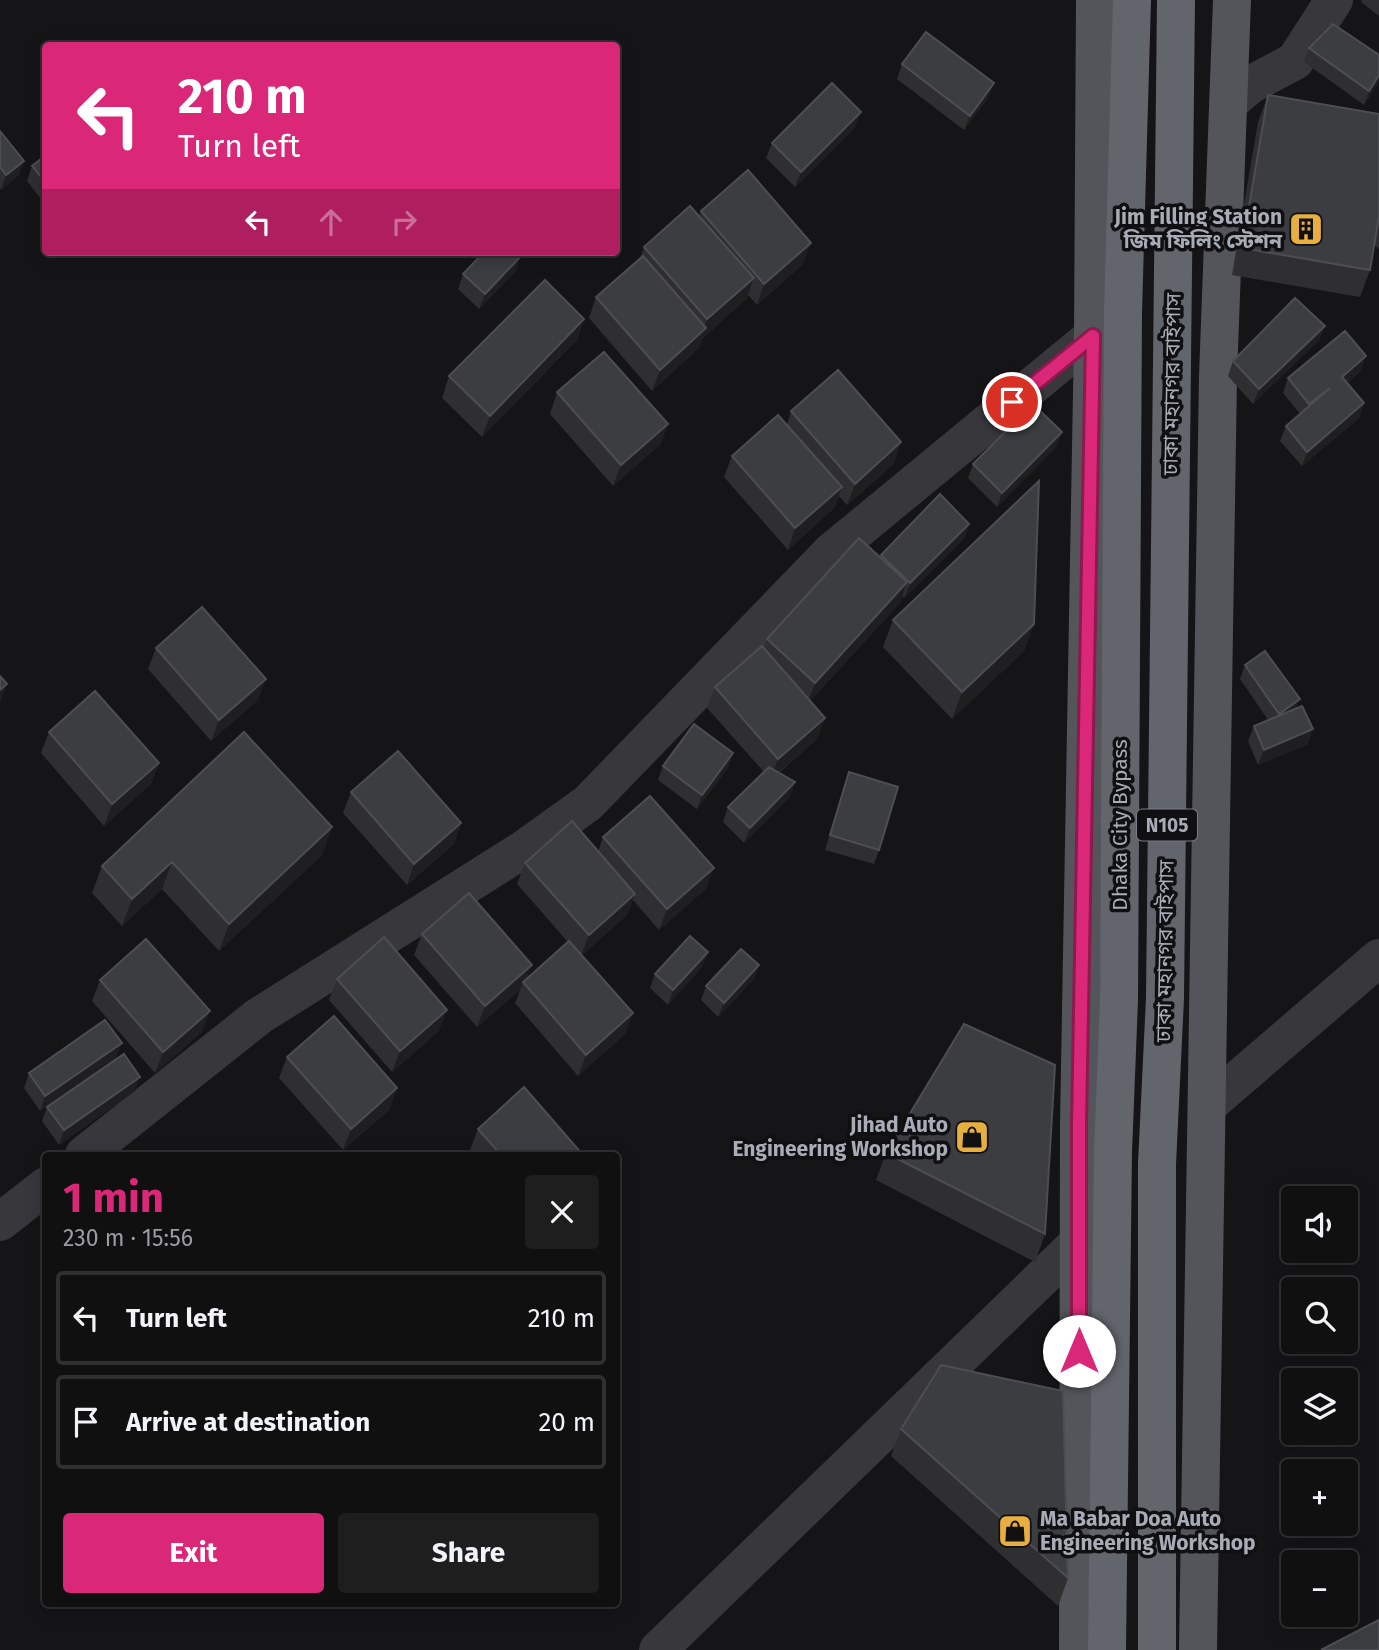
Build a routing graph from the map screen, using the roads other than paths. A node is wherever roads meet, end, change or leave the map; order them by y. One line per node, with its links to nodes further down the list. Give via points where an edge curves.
1 (1095, 0): 7 (main road)
2 (1132, 0): 16 (highway, Dhaka City Bypass / N105, via 1123,313 1119,987)
3 (1176, 0): 17 (highway, ঢাকা মহানগর বাইপাস / N105, via 1165,998 1157,1164)
4 (1232, 0): 6 (main road)
5 (1334, 0): 6 (street, via 1294,61 1250,85)
6 (1229, 103): 9 (main road, via 1218,376)
7 (1093, 336): 10 (street, via 831,552 588,803 524,849 259,1016); 13 (main road)
8 (1379, 958): 9 (street)
9 (1207, 1106): 18 (main road)
10 (88, 1152)
11 (42, 1189): 12 (street)
12 (0, 1222)
13 (1079, 1242): 14 (street); 15 (main road)
14 (658, 1650)
15 (1078, 1650)
16 (1107, 1650)
17 (1157, 1650)
18 (1198, 1650)

